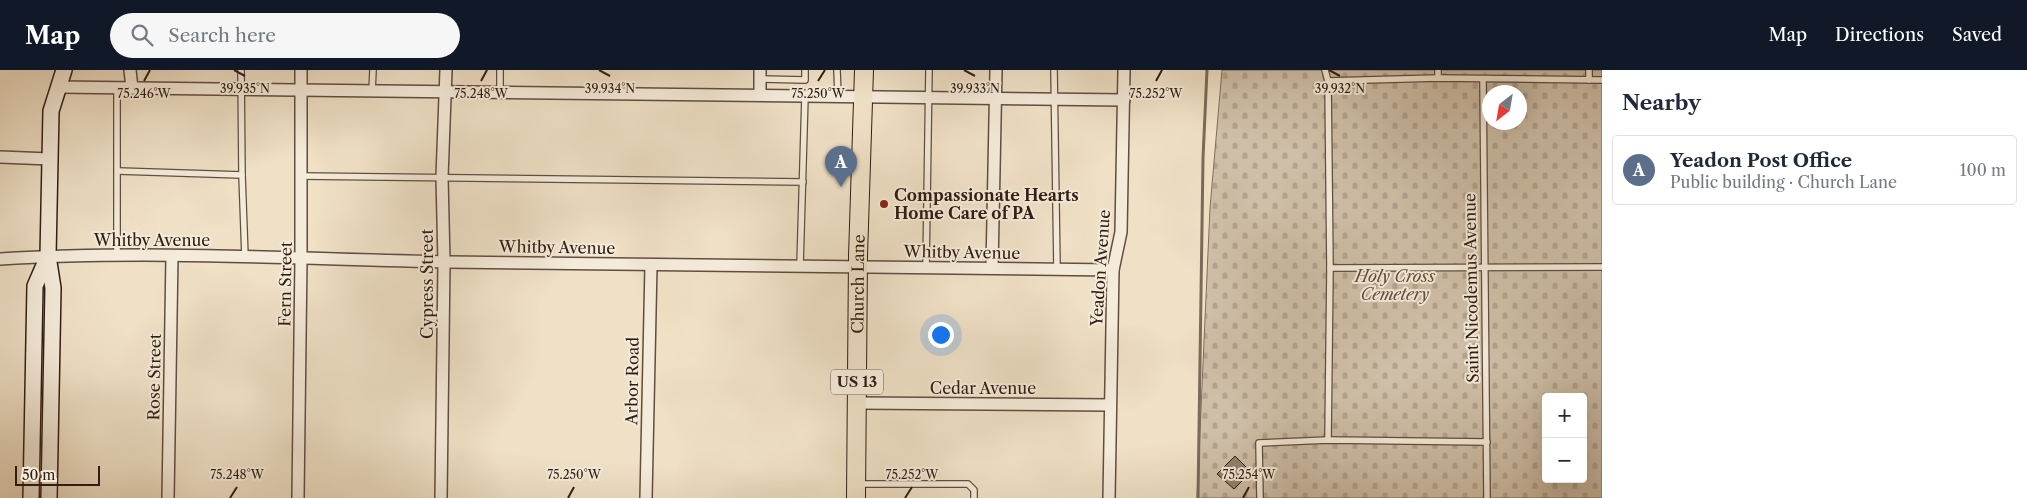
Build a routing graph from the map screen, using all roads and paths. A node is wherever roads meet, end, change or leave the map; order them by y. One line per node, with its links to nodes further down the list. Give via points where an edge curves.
1 (64, 70): 24 (street)
2 (130, 70): 26 (street)
3 (241, 70): 27 (lane)
4 (301, 70): 28 (street, Fern Street)
5 (373, 70): 29 (lane)
6 (446, 70): 30 (street, Cypress Street)
7 (500, 70): 31 (lane)
8 (805, 70): 18 (lane, via 805,80)
9 (838, 70): 34 (lane)
10 (864, 70): 35 (main road, Church Lane / US 13)
11 (929, 70): 36 (lane)
12 (996, 70): 37 (street)
13 (1054, 70): 38 (lane)
14 (1124, 70): 39 (street, Yeadon Avenue)
15 (1324, 70): 23 (lane)
16 (1438, 70): 19 (lane)
17 (1589, 70): 21 (lane)
18 (760, 74): 32 (street)
19 (1438, 78): 20 (lane); 23 (lane)
20 (1483, 79): 21 (lane); 61 (lane, Saint Nicodemus Avenue)
21 (1589, 80): 22 (lane)
22 (1602, 80)
23 (1328, 81): 60 (lane)
24 (59, 87): 25 (street); 41 (street, via 51,111)
25 (117, 88): 26 (street); 42 (lane)
26 (132, 88): 27 (street)
27 (241, 89): 28 (street); 43 (lane)
28 (301, 90): 29 (street); 44 (street, Fern Street)
29 (372, 91): 30 (street)
30 (445, 92): 31 (street); 45 (street, Cypress Street)
31 (500, 92): 32 (street)
32 (760, 95): 33 (street)
33 (805, 96): 34 (street); 46 (lane)
34 (838, 96): 35 (street)
35 (863, 96): 36 (street); 57 (main road, Church Lane / US 13)
36 (929, 97): 37 (street); 58 (lane)
37 (996, 98): 38 (street); 59 (street)
38 (1055, 99): 39 (street); 62 (lane)
39 (1124, 100): 63 (street, Yeadon Avenue, via 1121,232)
40 (0, 158): 41 (street)
41 (50, 158): 47 (street)
42 (118, 171): 43 (lane); 48 (lane)
43 (242, 175): 50 (lane)
44 (301, 176): 45 (lane); 51 (street, Fern Street)
45 (442, 177): 46 (lane); 53 (street, Cypress Street)
46 (802, 182): 55 (lane)
47 (48, 256): 48 (street, Whitby Avenue); 52 (street, Whitby Avenue); 69 (street, via 35,286); 70 (street, via 53,288)
48 (117, 256): 49 (street, Whitby Avenue)
49 (172, 256): 50 (street, Whitby Avenue); 71 (street, Rose Street)
50 (245, 257): 51 (street, Whitby Avenue)
51 (302, 258): 53 (street, Whitby Avenue); 72 (street, Fern Street)
52 (0, 259)
53 (444, 262): 54 (street, Whitby Avenue); 73 (street, Cypress Street)
54 (651, 265): 55 (street, Whitby Avenue); 74 (street, Arbor Road)
55 (800, 266): 57 (street, Whitby Avenue)
56 (1602, 266): 61 (lane)
57 (858, 267): 58 (street, Whitby Avenue); 64 (main road, Church Lane / US 13)
58 (926, 268): 59 (street, Whitby Avenue)
59 (992, 268): 62 (street, Whitby Avenue)
60 (1330, 268): 61 (lane); 66 (lane)
61 (1484, 268): 67 (lane, Saint Nicodemus Avenue)
62 (1056, 269): 63 (street, Whitby Avenue)
63 (1113, 270): 65 (street, Yeadon Avenue)
64 (857, 403): 65 (street, Cedar Avenue); 68 (main road, Church Lane / US 13)
65 (1110, 405): 76 (street, Yeadon Avenue)
66 (1328, 440): 67 (lane); 77 (lane, via 1259,443)
67 (1487, 442): 78 (lane, Saint Nicodemus Avenue)
68 (856, 491): 75 (lane, via 968,484 974,490)
69 (31, 498)
70 (49, 498)
71 (168, 498)
72 (298, 498)
73 (441, 498)
74 (646, 498)
75 (974, 498)
76 (1109, 498)
77 (1260, 498)
78 (1486, 498)

